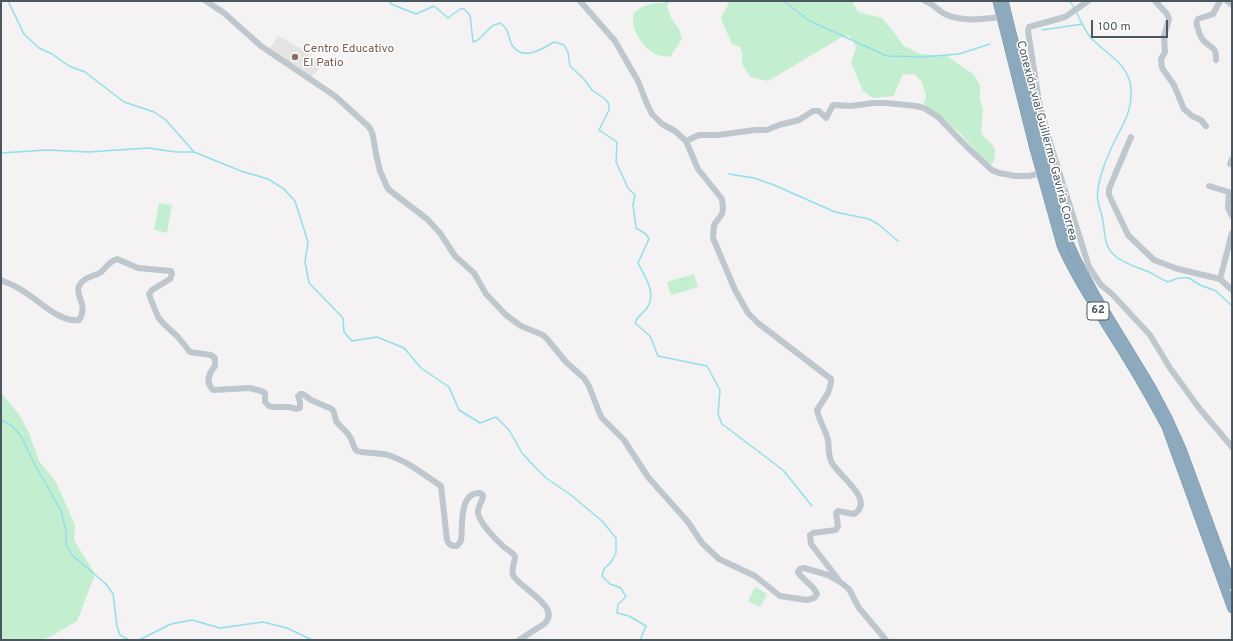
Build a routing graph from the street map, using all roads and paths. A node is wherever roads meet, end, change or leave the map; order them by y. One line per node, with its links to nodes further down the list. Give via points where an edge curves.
1 (206, 1): 25 (street, via 224,13 261,46 335,96 368,126 388,190 432,224 455,256 474,273 486,294 502,311 521,326 543,335 584,378 607,424 624,440 655,486 712,553 755,576 780,596 807,600 814,598 817,594 815,590 798,572 804,568 828,575)
2 (580, 1): 15 (street, via 615,41 640,85 652,114)
3 (925, 1): 11 (street, via 945,15 956,18)
4 (997, 1): 11 (highway, Conexión vial Guillermo Gaviria Correa / 62)
5 (1004, 1): 20 (highway, Conexión vial Guillermo Gaviria Correa / 62, via 1055,204 1068,240)
6 (1088, 1): 20 (street, via 1065,17 1029,27 1028,31 1039,102)
7 (1155, 1): 13 (street, via 1169,19 1164,36 1162,68 1174,85 1184,109)
8 (1220, 1): 12 (street, via 1214,14 1198,19 1196,23 1203,41 1214,49)
9 (1227, 1): 10 (street)
10 (1232, 5)
11 (1001, 17): 16 (highway, Conexión vial Guillermo Gaviria Correa / 62)
12 (1216, 60)
13 (1206, 126)
14 (1131, 137): 21 (street, via 1109,189 1109,195 1128,235 1160,263 1178,270)
15 (686, 141): 16 (street, via 699,135 767,130 778,124 799,120 813,111 819,111 826,118 833,105 908,105 924,108 938,117 992,170 1015,176); 25 (street, via 698,169 722,199 722,214 714,225 713,238 735,290 748,313 831,378 830,388 817,410 818,415 827,438 830,461 860,497 861,504 854,514 838,511 836,513 836,530 813,533 810,538 811,544)
16 (1041, 173): 27 (highway, Conexión vial Guillermo Gaviria Correa / 62, via 1056,232 1066,256 1166,427)
17 (1209, 186): 18 (street, via 1229,192 1228,208)
18 (1232, 216)
19 (1232, 233): 21 (street)
20 (1086, 270): 24 (street, via 1150,335 1199,408); 26 (highway, Conexión vial Guillermo Gaviria Correa / 62, via 1168,418 1182,449)
21 (1220, 279): 23 (street)
22 (1, 280): 28 (street, via 18,288 58,315 79,320 83,314 78,289 80,284 100,273 110,261 117,258 138,268 171,270 170,279 152,290 150,297 158,317 190,352 211,355 214,358 215,366 209,373 213,390 250,388 265,393 264,402 269,406 297,409 300,408 298,396 303,394 332,409 336,420 349,435 356,450 394,457 441,486 447,540 452,546 461,542 462,514 467,500 477,493 483,495 478,508 479,517 503,546 513,553 514,577 540,598 549,616 544,624)
23 (1232, 290)
24 (1232, 447)
25 (840, 582): 29 (street, via 849,589 858,608)
26 (1232, 586)
27 (1232, 609)
28 (519, 640)
29 (886, 640)

